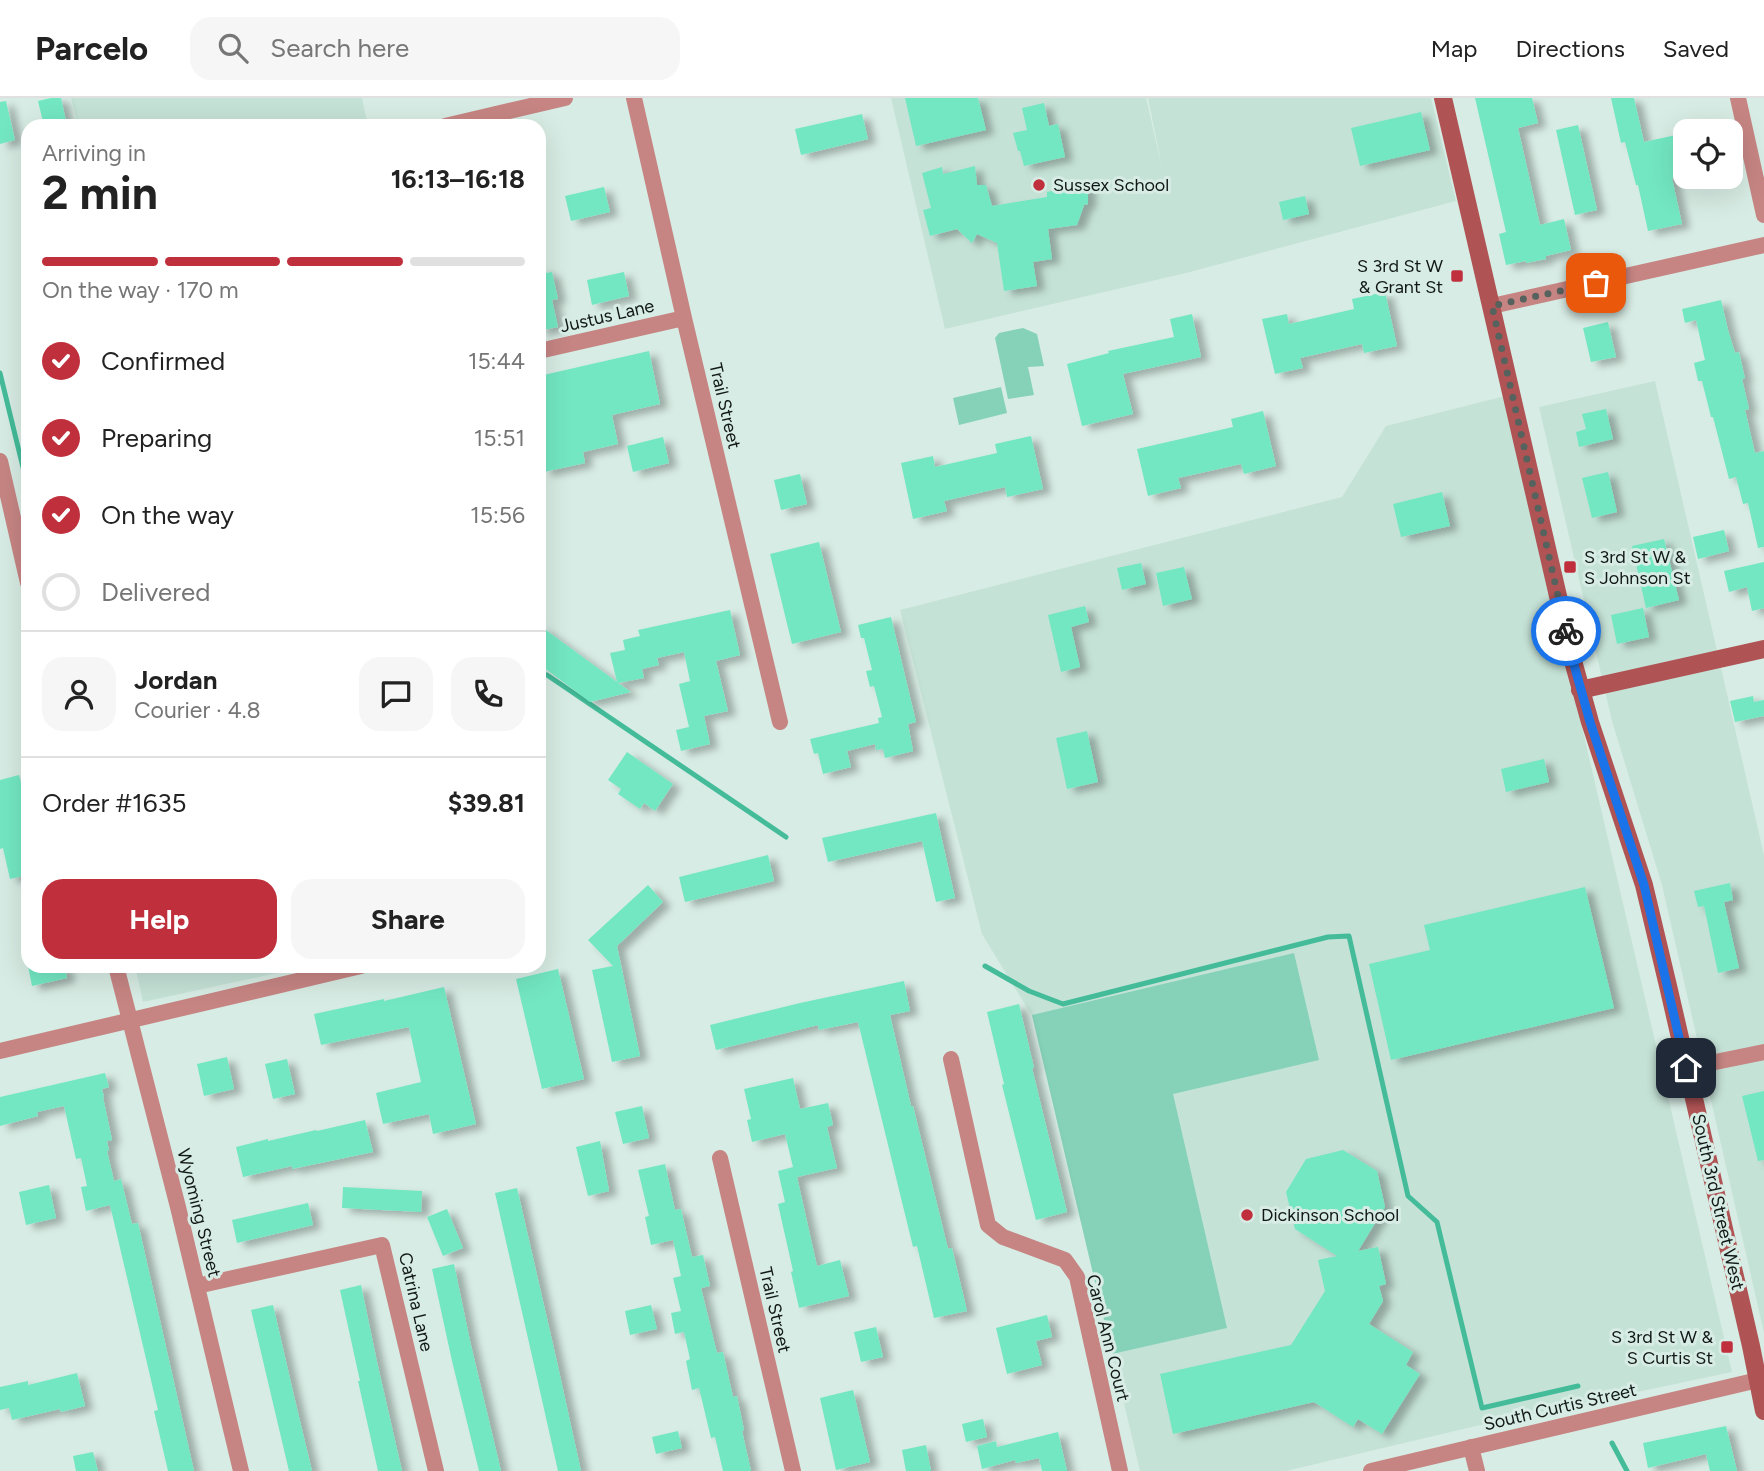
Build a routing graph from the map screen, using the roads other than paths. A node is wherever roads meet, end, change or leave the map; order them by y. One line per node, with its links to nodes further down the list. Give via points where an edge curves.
1 (565, 98): 5 (street)
2 (634, 98): 9 (street, Trail Street)
3 (1443, 98): 8 (main road, South 3rd Street West)
4 (1738, 98): 6 (street)
5 (475, 119)
6 (1764, 215)
7 (1764, 245): 8 (street)
8 (1492, 306): 14 (main road, South 3rd Street West)
9 (684, 318): 10 (street, Justus Lane); 15 (street, Trail Street)
10 (546, 349)
11 (0, 461): 12 (street)
12 (21, 552)
13 (1764, 649): 14 (main road)
14 (1580, 690): 22 (main road, South 3rd Street West, via 1644,885)
15 (780, 722)
16 (118, 973): 18 (street, Wyoming Street)
17 (332, 973): 18 (street)
18 (130, 1021): 19 (street); 24 (street, Wyoming Street)
19 (0, 1051)
20 (1764, 1052): 22 (street)
21 (951, 1059): 31 (street, Carol Ann Court, via 989,1225 1003,1237 1065,1260 1077,1277)
22 (1686, 1068): 25 (main road, South 3rd Street West)
23 (720, 1158): 30 (street, Trail Street)
24 (197, 1286): 28 (street, Wyoming Street); 29 (street, Catrina Lane, via 382,1245)
25 (1758, 1381): 26 (main road, South 3rd Street West); 27 (street, South Curtis Street)
26 (1764, 1411)
27 (1471, 1447): 32 (street, South Curtis Street); 33 (street)
28 (241, 1471)
29 (436, 1471)
30 (793, 1471)
31 (1120, 1471)
32 (1371, 1471)
33 (1477, 1471)

